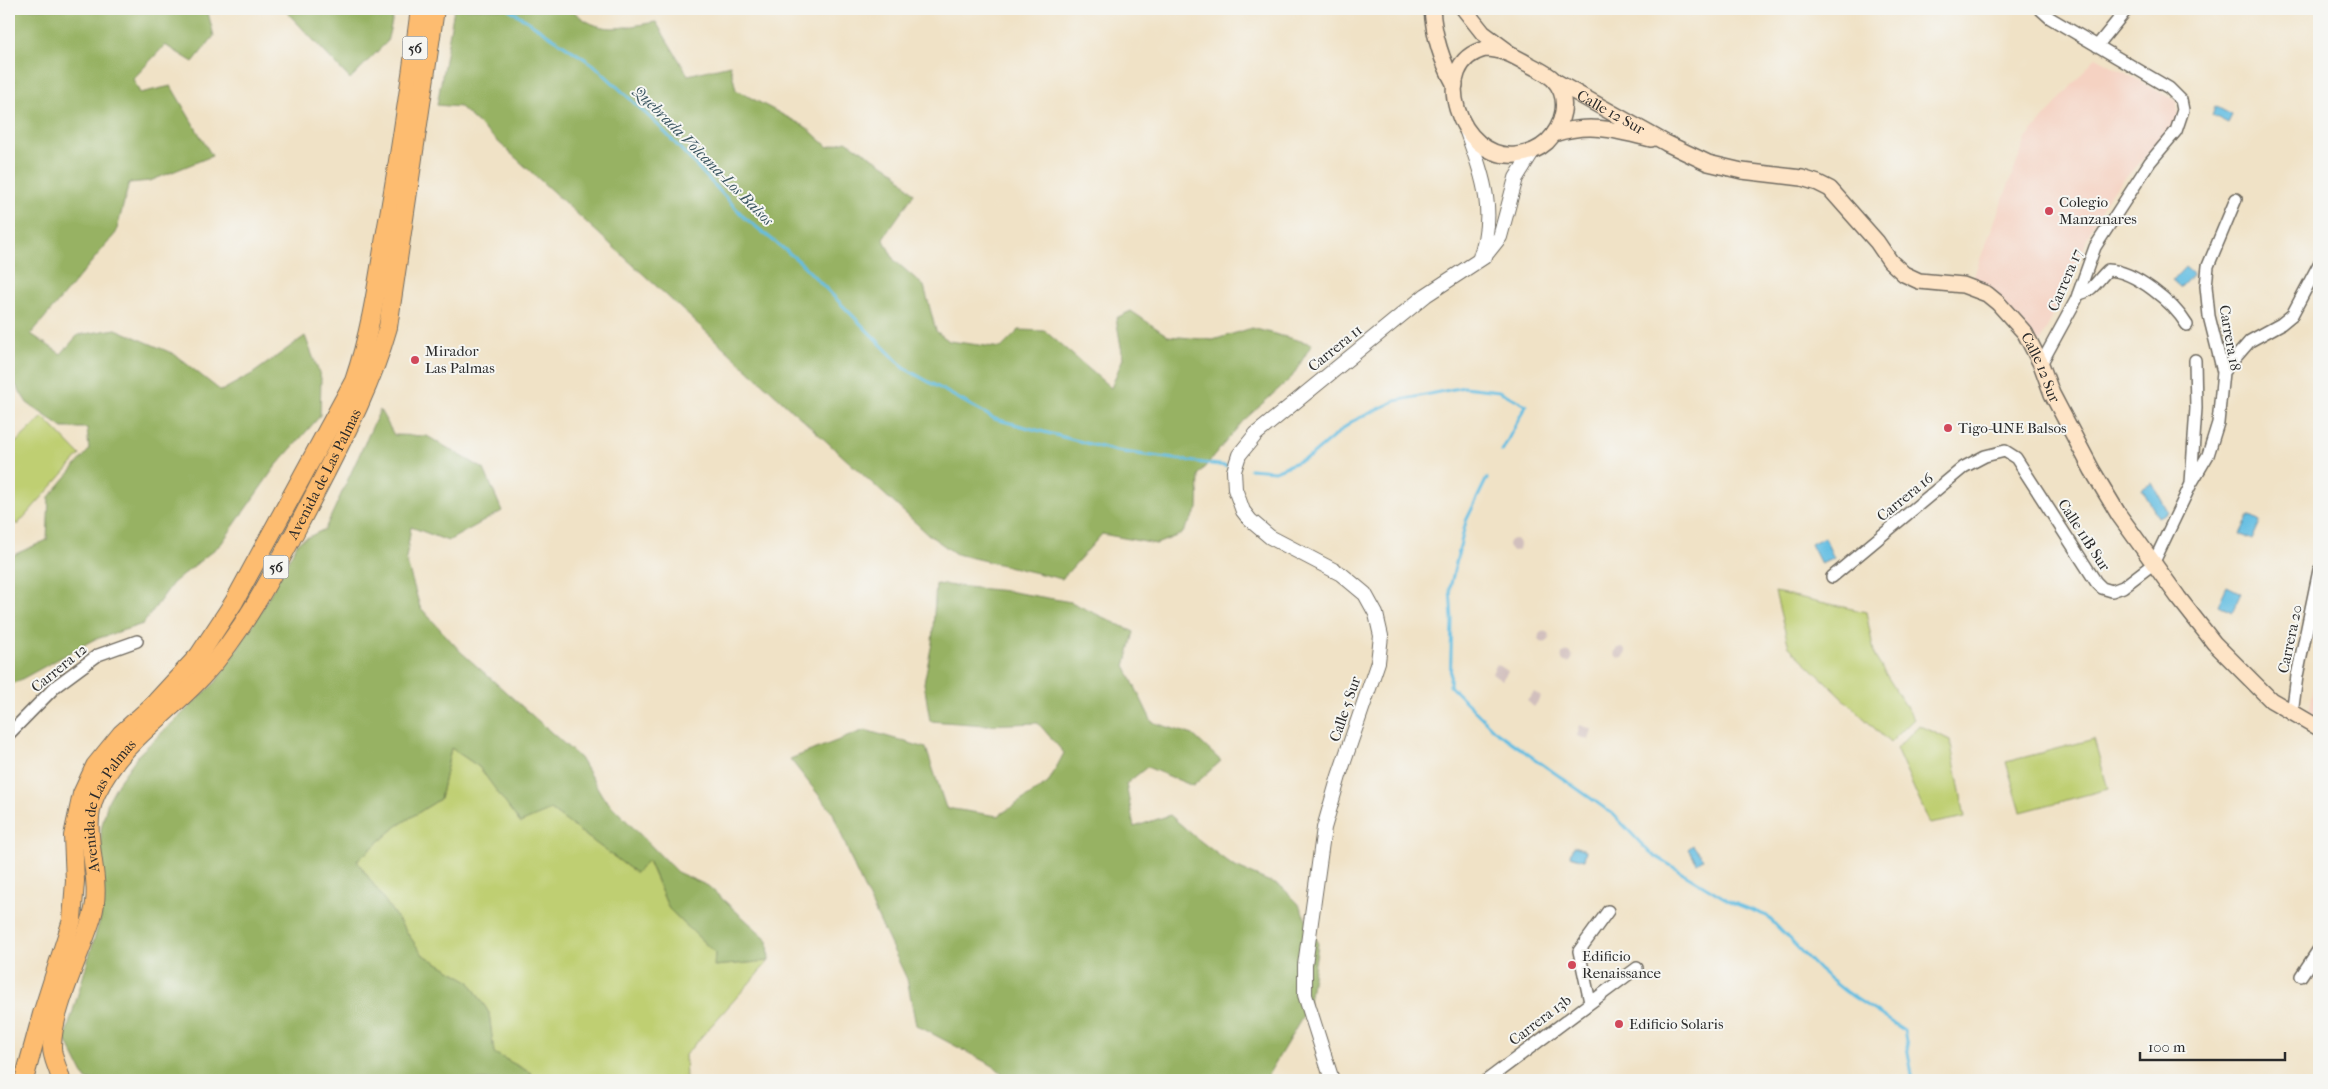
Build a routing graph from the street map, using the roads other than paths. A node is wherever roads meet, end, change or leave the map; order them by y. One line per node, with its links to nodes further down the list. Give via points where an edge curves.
1 (420, 9): 38 (main road, Avenida de Las Palmas / 56, via 400,156 371,316 354,381 216,632 180,677 121,734 95,766 82,794 73,836 75,881 72,920)
2 (435, 9): 39 (main road, Avenida de Las Palmas / 56, via 388,327 378,364 359,409 268,582 229,644 201,678 124,749 95,797 89,832 96,889 93,914 53,1031 53,1058)
3 (1432, 9): 10 (main road, via 1436,43)
4 (1464, 9): 8 (main road, via 1483,32)
5 (2040, 9): 7 (street)
6 (2127, 9): 7 (street)
7 (2097, 46): 18 (street, Carrera 17, via 2169,88 2181,100 2184,110 2176,131 2146,169 2095,247)
8 (1511, 54): 9 (main road); 10 (main road, via 1485,49 1473,53 1460,67)
9 (1555, 81): 12 (main road, via 1563,103 1562,117); 13 (main road, Calle 12 Sur)
10 (1455, 85): 11 (main road, via 1457,107)
11 (1467, 132): 14 (main road, via 1482,146 1498,154 1512,156); 16 (street, via 1488,204)
12 (1554, 134): 13 (main road, Calle 12 Sur, via 1570,128 1590,127); 14 (main road)
13 (1666, 143): 21 (main road, Calle 12 Sur, via 1726,168 1802,178 1830,190 1904,274 1919,281 1963,285 1998,302 2025,333)
14 (1532, 152): 16 (street, Carrera 11, via 1516,178 1500,237)
15 (2236, 199): 22 (street, Carrera 18, via 2208,266 2206,286 2209,316)
16 (1479, 260): 24 (street, Carrera 11, via 1426,295 1256,434 1239,455)
17 (2319, 264): 22 (street, via 2292,315 2250,341)
18 (2078, 294): 19 (street, via 2086,293 2108,270 2114,270 2159,295 2179,312); 21 (street, Carrera 17)
19 (2187, 325)
20 (2195, 360): 25 (street, via 2196,408)
21 (2041, 364): 26 (main road, Calle 12 Sur, via 2052,394 2092,470)
22 (2223, 372): 25 (street, Carrera 18, via 2218,423 2208,455)
23 (2005, 451): 26 (street, Calle 11B Sur, via 2016,458 2102,588 2112,591 2122,587); 28 (street, Carrera 16, via 1984,456 1964,467)
24 (1234, 480): 40 (street, Calle 5 Sur, via 1243,511 1258,529 1341,574 1365,594 1376,614 1381,636 1378,662 1338,776 1324,828 1305,965 1305,995)
25 (2191, 484): 26 (street, Carrera 18)
26 (2153, 564): 30 (main road, Calle 12 Sur, via 2214,643 2271,700)
27 (2319, 570): 30 (street, Carrera 20)
28 (1832, 577)
29 (137, 641): 32 (street, Carrera 12, via 98,655 56,686)
30 (2292, 714): 31 (main road, Calle 12 Sur)
31 (2319, 728)
32 (9, 734)
33 (1608, 911): 37 (street, via 1579,951)
34 (2319, 949): 36 (street)
35 (1636, 968): 37 (street, Carrera 13b)
36 (2301, 976)
37 (1590, 1002): 41 (street, Carrera 13b)
38 (24, 1080)
39 (60, 1080)
40 (1332, 1080)
41 (1487, 1080)

